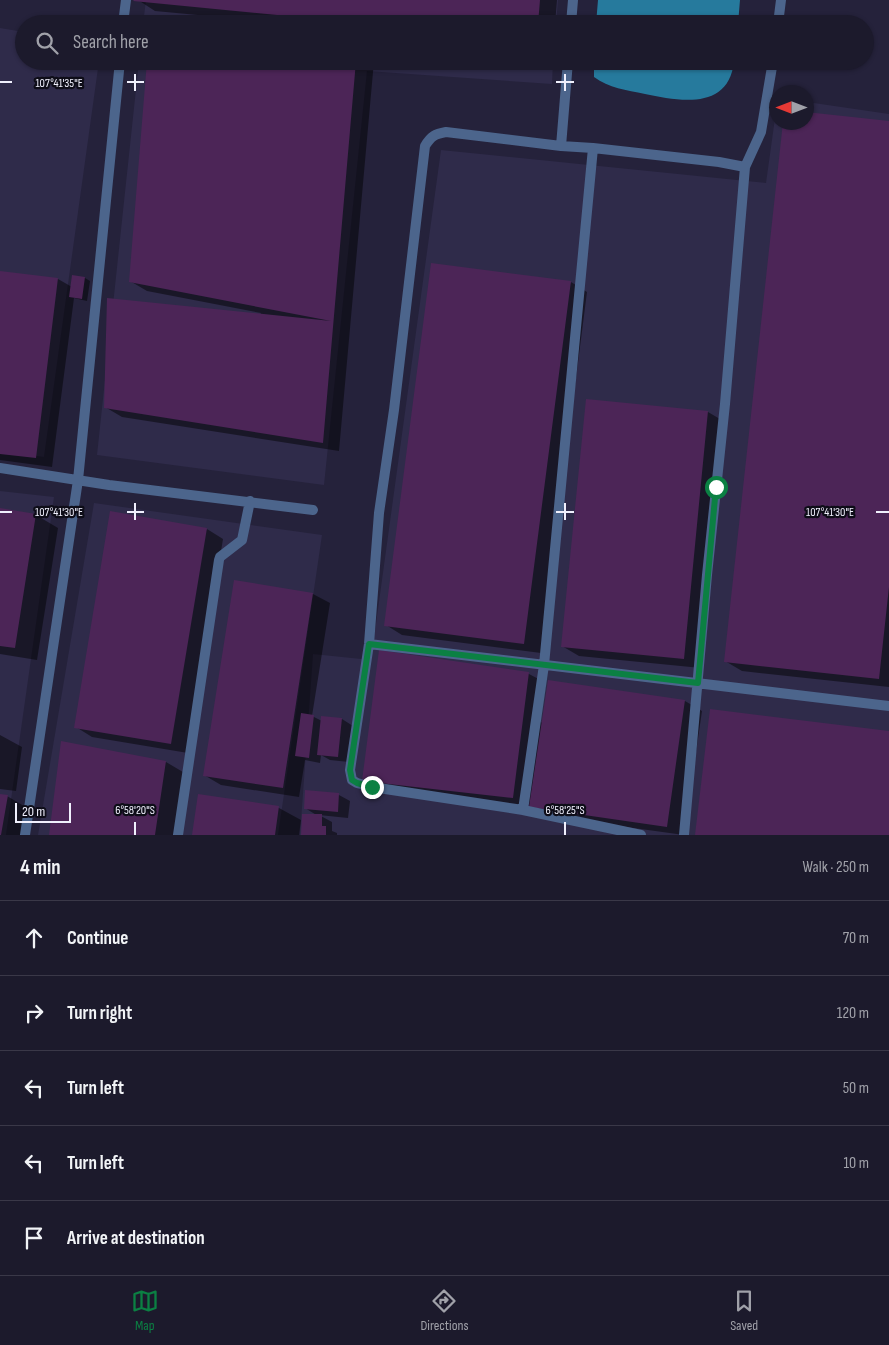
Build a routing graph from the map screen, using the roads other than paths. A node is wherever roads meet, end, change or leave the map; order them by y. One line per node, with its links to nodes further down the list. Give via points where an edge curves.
1 (126, 0): 4 (lane)
2 (573, 0): 5 (lane)
3 (781, 0): 6 (lane)
4 (125, 15)
5 (572, 15)
6 (779, 15)
7 (119, 70): 14 (lane)
8 (567, 70): 10 (lane)
9 (771, 70): 12 (lane, via 761,132)
10 (562, 146): 11 (lane); 17 (lane, via 446,132 430,137 425,146 379,513)
11 (593, 148): 12 (lane); 18 (lane)
12 (745, 167): 19 (lane)
13 (0, 468): 14 (lane)
14 (78, 480): 15 (lane); 22 (lane)
15 (250, 501): 16 (lane); 23 (lane, via 242,540 218,560)
16 (313, 510)
17 (369, 644): 18 (lane); 21 (lane, via 350,770 352,780 372,787)
18 (544, 665): 19 (lane); 21 (lane)
19 (698, 683): 20 (lane); 25 (lane)
20 (889, 706)
21 (523, 810): 24 (lane)
22 (25, 835)
23 (178, 835)
24 (641, 835)
25 (684, 835)

